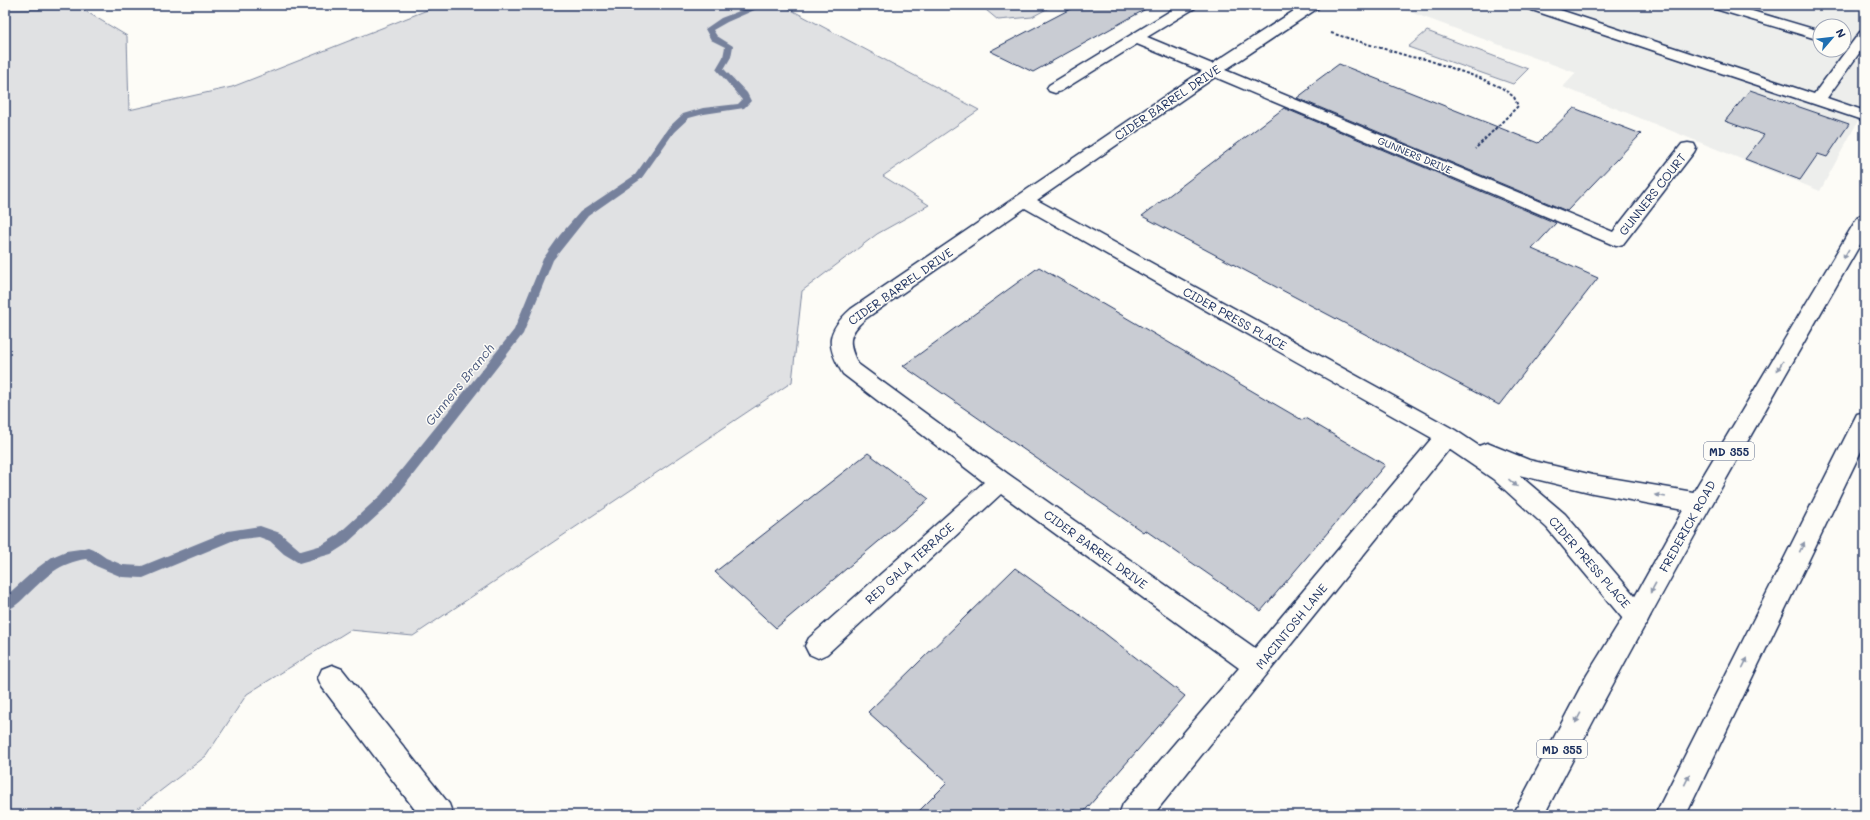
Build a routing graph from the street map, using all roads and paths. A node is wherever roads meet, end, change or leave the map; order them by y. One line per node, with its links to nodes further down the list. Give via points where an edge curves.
1 (1190, 5): 7 (street)
2 (1313, 5): 9 (street, CIDER BARREL DRIVE)
3 (1531, 5): 11 (street)
4 (1717, 5): 6 (street)
5 (1330, 33): 14 (path, via 1467,73 1502,88 1514,97 1518,106)
6 (1812, 34)
7 (1136, 38): 9 (street, GUNNERS DRIVE); 10 (street)
8 (1858, 43): 11 (street)
9 (1214, 70): 14 (street, GUNNERS DRIVE); 15 (street, CIDER BARREL DRIVE)
10 (1056, 88)
11 (1817, 100): 12 (street)
12 (1865, 116)
13 (1688, 148): 17 (street, GUNNERS COURT)
14 (1454, 171): 17 (street, GUNNERS DRIVE)
15 (1024, 200): 19 (street, CIDER PRESS PLACE); 20 (street, CIDER BARREL DRIVE, via 858,314 844,325 840,338 841,353 850,370)
16 (1865, 220): 21 (street, FREDERICK ROAD / MD 355, one-way to 21)
17 (1616, 240)
18 (1865, 420): 29 (street, one-way to 18)
19 (1447, 436): 21 (street, CIDER PRESS PLACE, one-way to 19, via 1593,484 1525,468); 22 (street, CIDER PRESS PLACE, one-way to 22, via 1501,472 1556,521); 24 (street, MACINTOSH LANE)
20 (1000, 480): 23 (street, RED GALA TERRACE); 24 (street, CIDER BARREL DRIVE)
21 (1699, 503): 22 (street, FREDERICK ROAD / MD 355, one-way to 22)
22 (1637, 617): 28 (street, FREDERICK ROAD / MD 355, one-way to 28, via 1597,684)
23 (818, 646)
24 (1258, 666): 27 (street, MACINTOSH LANE)
25 (332, 678): 26 (street)
26 (438, 815)
27 (1134, 815)
28 (1528, 815)
29 (1670, 815)

